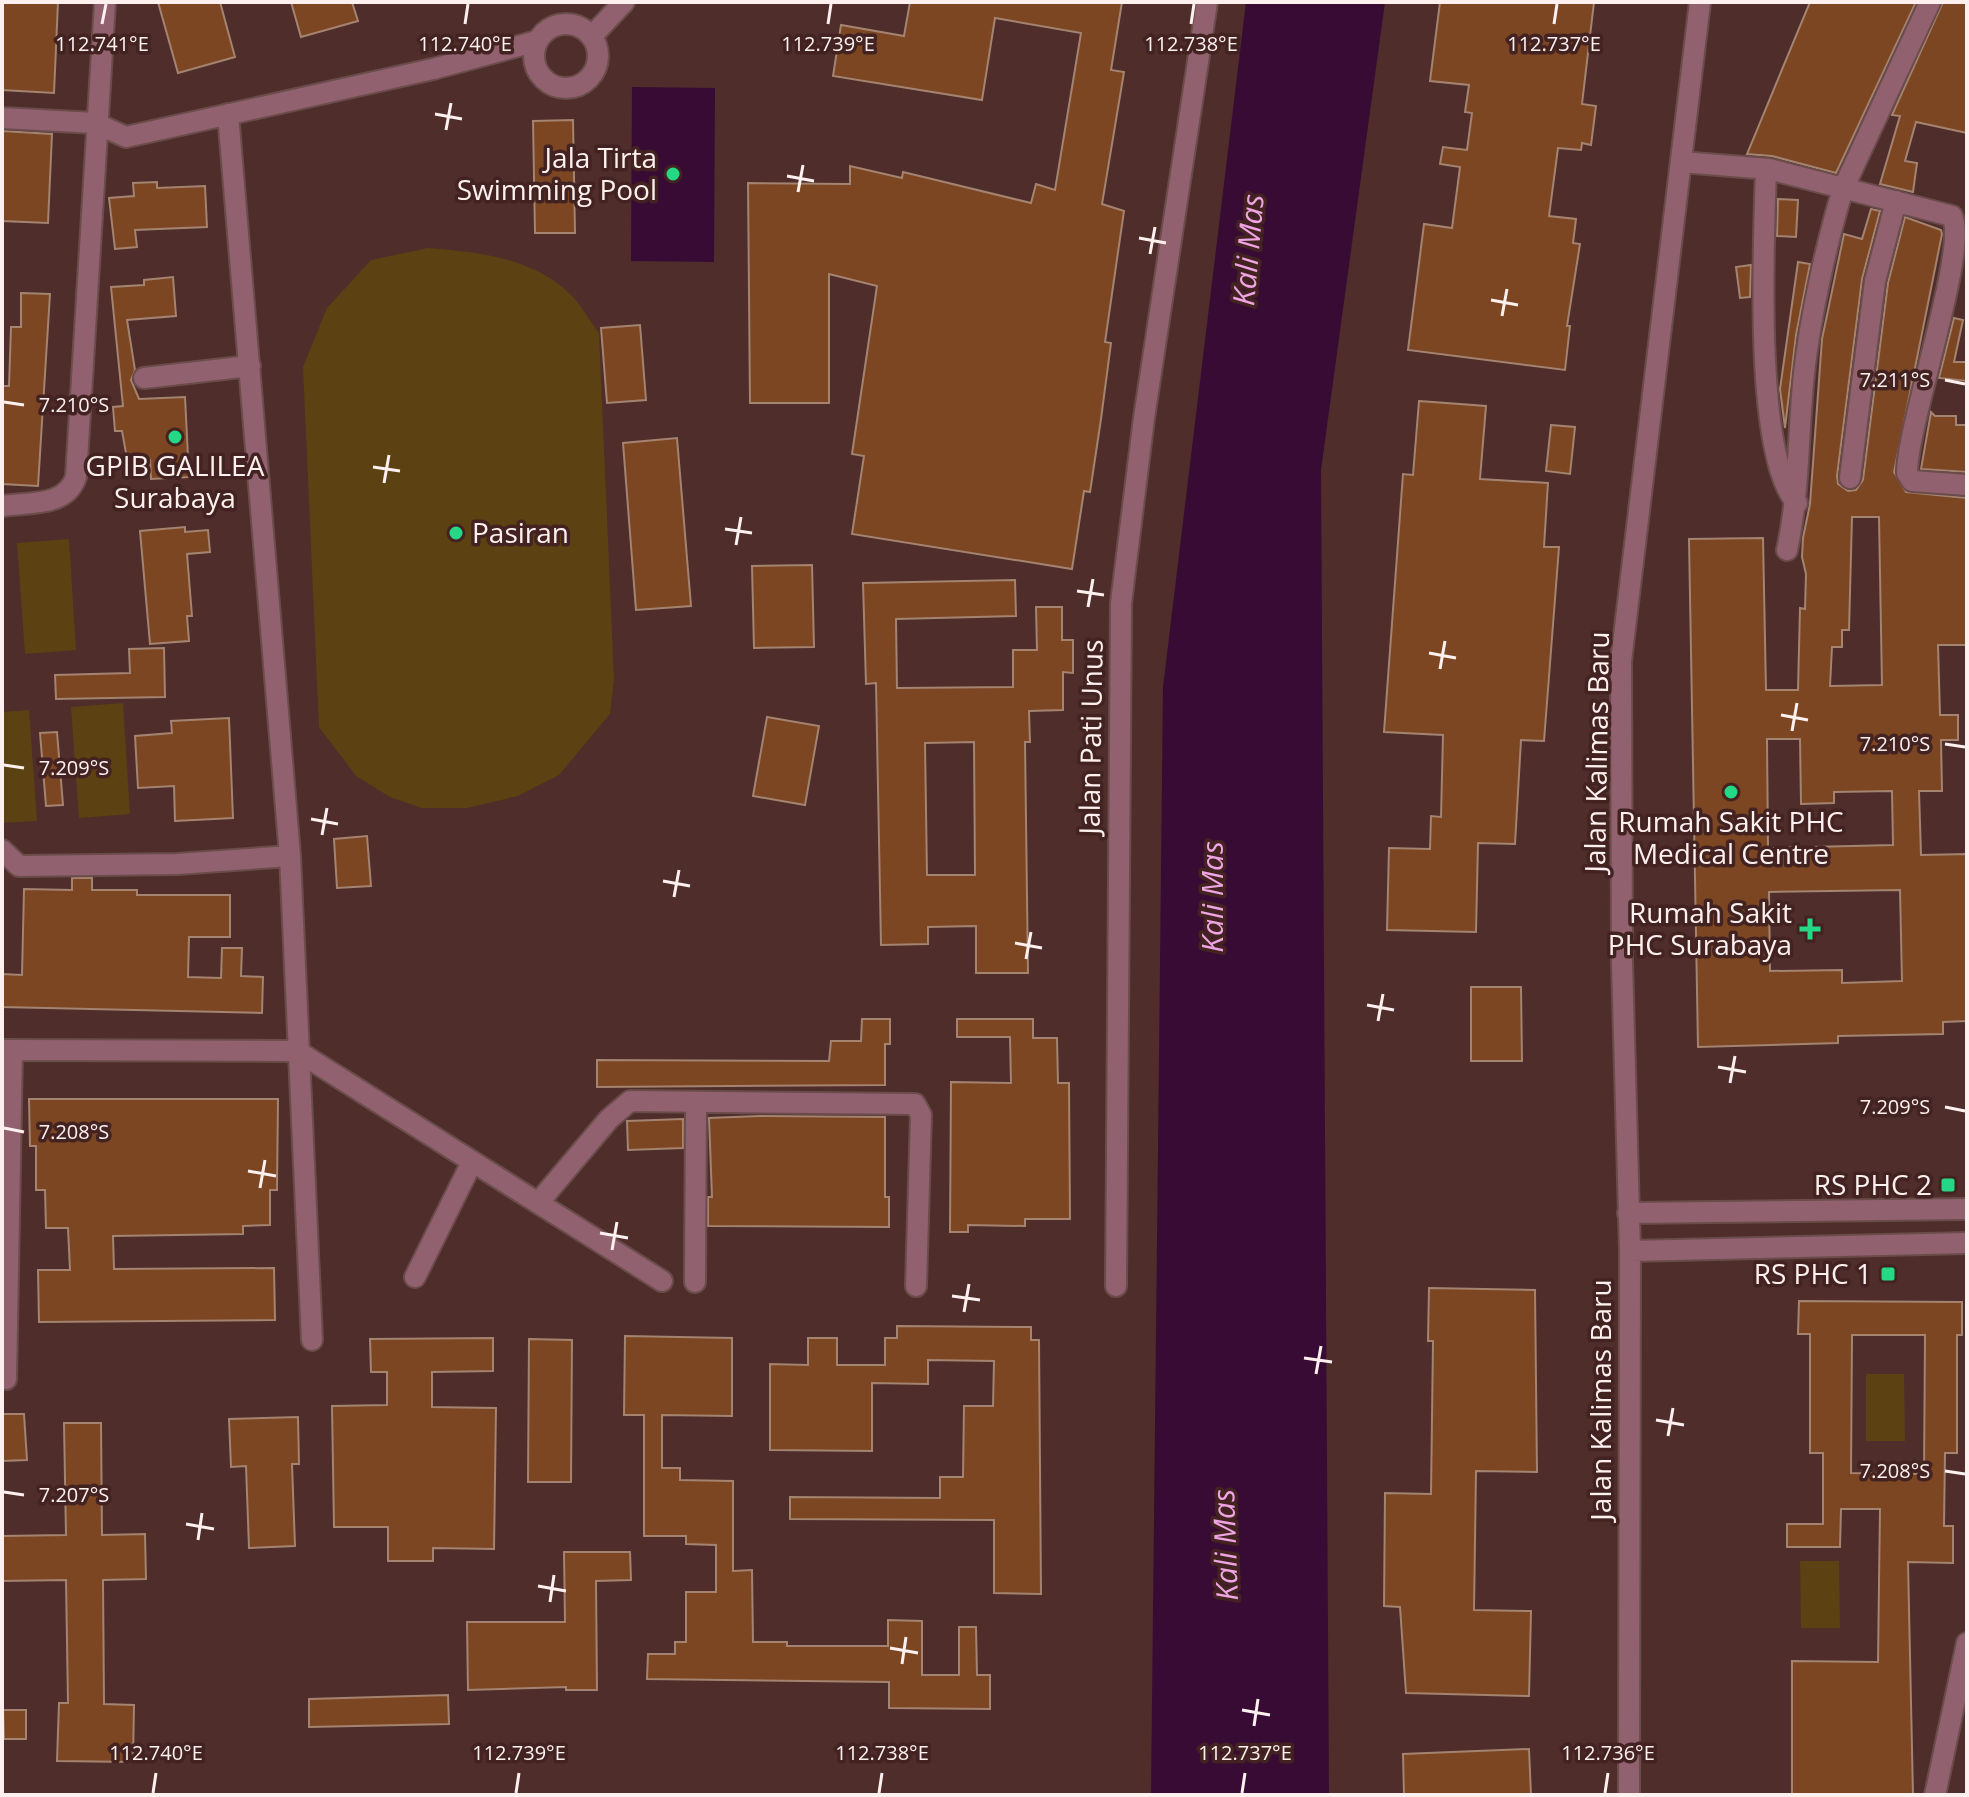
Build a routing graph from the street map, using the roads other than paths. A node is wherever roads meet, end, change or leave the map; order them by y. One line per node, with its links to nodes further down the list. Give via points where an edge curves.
1 (105, 2): 10 (street)
2 (624, 2): 6 (street)
3 (1207, 2): 37 (street, Jalan Pati Unus, via 1121,603)
4 (1700, 2): 11 (street, Jalan Kalimas Baru)
5 (1930, 2): 13 (street)
6 (593, 35): 7 (street, via 574,23 552,26); 7 (street, via 599,64 586,82 566,89 545,81 534,62)
7 (537, 41): 8 (street)
8 (228, 114): 10 (street, via 126,137); 15 (street)
9 (2, 118): 10 (street)
10 (95, 123): 20 (street, via 76,477 71,491 60,498)
11 (1681, 162): 12 (street); 30 (street, Jalan Kalimas Baru, via 1621,661)
12 (1766, 169): 13 (street); 19 (street, via 1762,266 1767,384 1787,492)
13 (1843, 189): 14 (street); 19 (street, via 1803,381)
14 (1896, 201): 17 (street, via 1875,281); 18 (street, via 1948,213 1956,224 1951,269 1907,465 1912,481)
15 (250, 366): 16 (street); 23 (street)
16 (144, 378)
17 (1850, 478)
18 (1967, 485)
19 (1797, 503): 21 (street)
20 (2, 506)
21 (1787, 550)
22 (2, 850): 23 (street, via 19,866)
23 (290, 856): 25 (street)
24 (7, 1050): 25 (street); 39 (street)
25 (297, 1051): 27 (street); 38 (street)
26 (696, 1102): 28 (street, via 630,1101); 35 (street); 36 (street, via 915,1104 921,1115)
27 (472, 1162): 28 (street); 33 (street)
28 (538, 1203): 34 (street)
29 (1957, 1209): 30 (street); 31 (street)
30 (1628, 1213): 32 (street, Jalan Kalimas Baru)
31 (1957, 1243): 32 (street)
32 (1630, 1251): 41 (street, Jalan Kalimas Baru)
33 (415, 1277)
34 (662, 1281)
35 (695, 1282)
36 (916, 1286)
37 (1116, 1286)
38 (312, 1340)
39 (6, 1379)
40 (1967, 1643): 42 (street)
41 (1629, 1795)
42 (1935, 1795)

